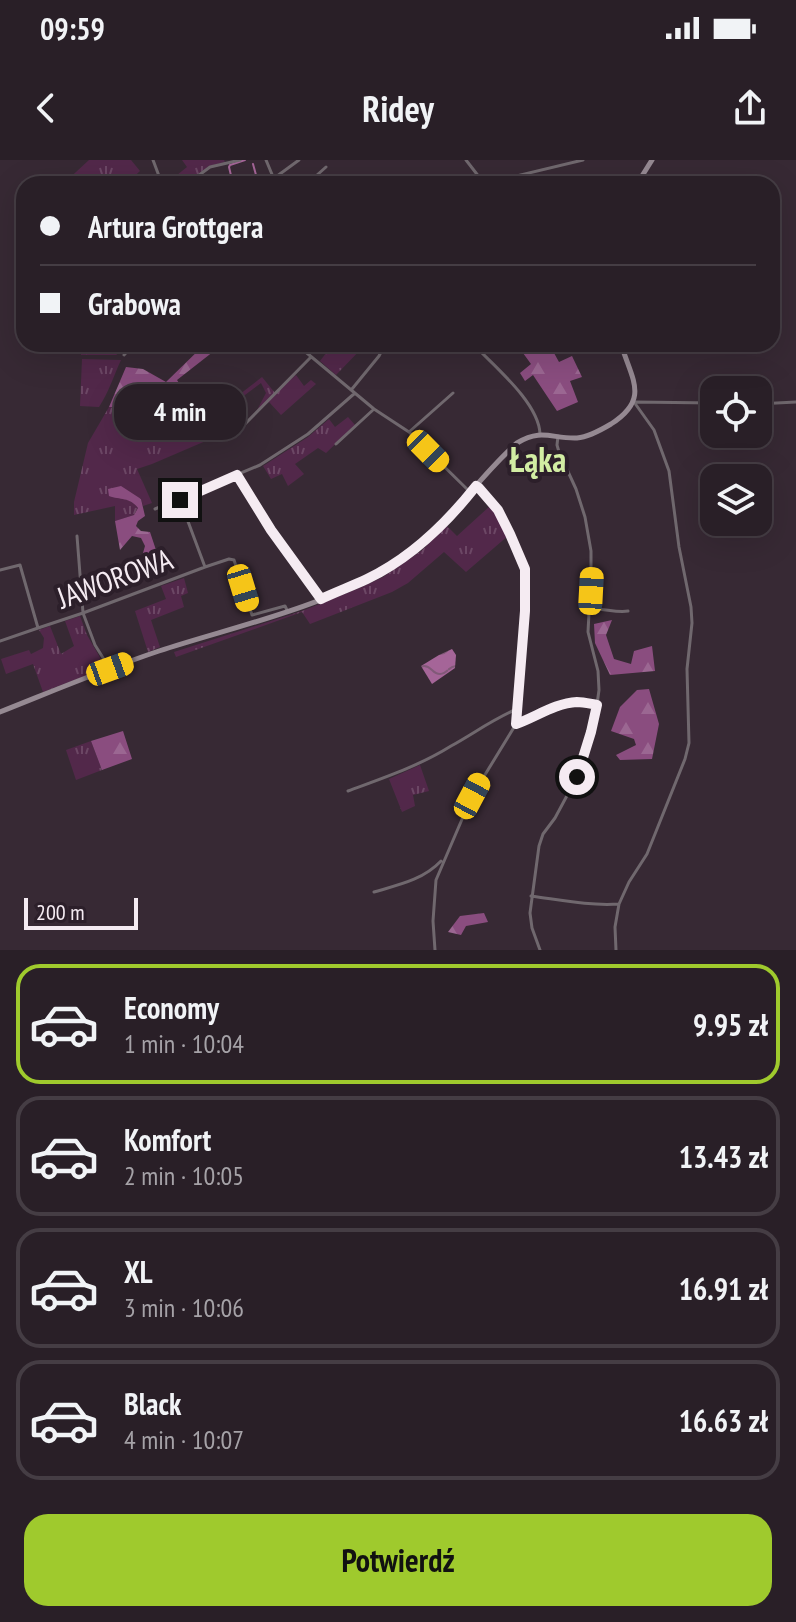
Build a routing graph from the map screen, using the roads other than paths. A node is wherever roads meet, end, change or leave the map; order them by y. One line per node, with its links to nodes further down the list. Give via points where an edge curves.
1 (240, 160): 5 (street, via 210,167)
2 (299, 160): 6 (street)
3 (583, 160): 8 (street)
4 (326, 167): 7 (street)
5 (198, 176)
6 (282, 176)
7 (316, 176)
8 (517, 176)
9 (127, 352): 14 (street)
10 (305, 352): 15 (street)
11 (381, 352): 16 (street)
12 (480, 352): 25 (street, via 522,398 538,421)
13 (624, 352): 18 (main road, via 635,387)
14 (124, 355)
15 (311, 357): 16 (street); 23 (street)
16 (353, 392): 22 (street); 28 (street, via 308,434)
17 (453, 393): 24 (street)
18 (634, 402): 20 (street); 26 (main road, via 595,432); 52 (street, via 654,430 669,471 691,607 689,743 647,854)
19 (796, 402): 21 (street)
20 (700, 403)
21 (772, 403)
22 (374, 409): 24 (street); 27 (street)
23 (244, 425)
24 (409, 432): 30 (street)
25 (540, 434): 26 (main road); 29 (main road, via 517,443)
26 (558, 436): 37 (street, via 559,452 585,517 591,551)
27 (336, 444)
28 (237, 475): 31 (street); 36 (street)
29 (476, 486): 30 (main road); 45 (street, via 498,510 525,569)
30 (471, 493): 36 (main road, via 407,555)
31 (180, 500): 32 (street); 34 (street, JAWOROWA)
32 (155, 509)
33 (77, 536): 40 (street)
34 (205, 567): 38 (street, JAWOROWA, via 234,560 252,615 285,606); 40 (street, JAWOROWA)
35 (0, 570): 41 (street, JAWOROWA, via 20,565)
36 (321, 599): 38 (main road)
37 (590, 609): 39 (street); 44 (street)
38 (287, 610): 43 (main road)
39 (628, 611)
40 (83, 613): 41 (street, JAWOROWA); 43 (street)
41 (38, 628): 42 (street, JAWOROWA)
42 (0, 641)
43 (110, 669): 46 (main road)
44 (597, 705): 47 (street, via 559,705); 51 (street, via 577,777 543,834)
45 (518, 709): 47 (street); 48 (street, via 401,772)
46 (0, 712)
47 (516, 724): 49 (street, via 477,787)
48 (348, 791)
49 (444, 858): 50 (street, via 422,877); 53 (street, via 434,892)
50 (374, 892)
51 (531, 896): 52 (street); 54 (street, via 532,928)
52 (619, 904): 55 (street)
53 (435, 950)
54 (540, 950)
55 (616, 950)

